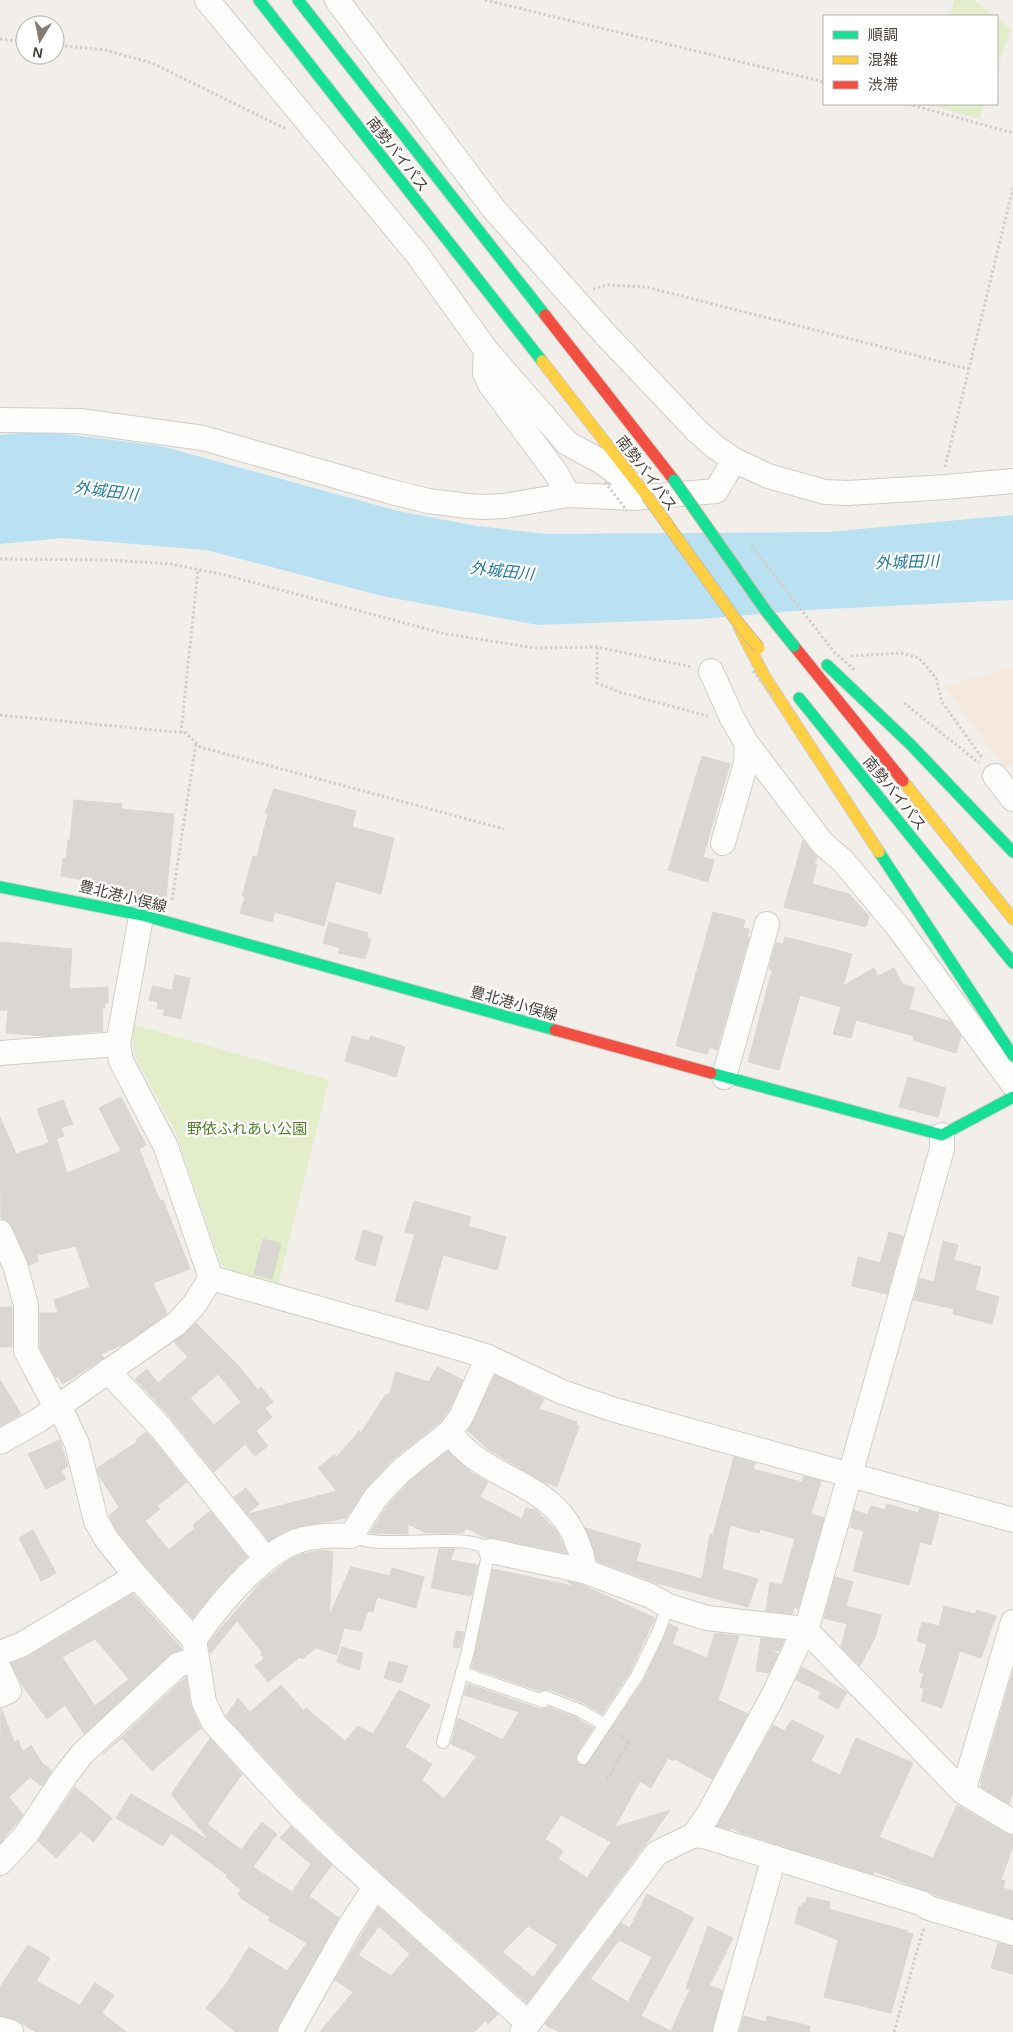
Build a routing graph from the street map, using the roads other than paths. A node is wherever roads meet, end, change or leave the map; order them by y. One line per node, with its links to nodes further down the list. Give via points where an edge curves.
1 (206, 0): 5 (street, via 417,254)
2 (260, 0): 10 (main road, 南勢バイパス)
3 (298, 0): 11 (main road, 南勢バイパス, bridge, via 674,480)
4 (337, 0): 7 (street, via 493,208 697,431)
5 (486, 350): 9 (street, via 485,373 490,384 556,473); 10 (street, via 567,443 602,462)
6 (0, 420): 9 (street, via 80,421 202,438 428,501 504,506)
7 (734, 460): 8 (street, via 768,476 825,492); 9 (street, via 716,491 634,498)
8 (1013, 481)
9 (568, 495)
10 (647, 496): 12 (main road, 南勢バイパス, bridge)
11 (766, 611): 20 (main road, via 904,738); 23 (main road, 南勢バイパス, bridge)
12 (736, 620): 13 (main road, 南勢バイパス, bridge); 28 (main road, via 765,677)
13 (772, 664)
14 (711, 671): 16 (street)
15 (790, 687): 25 (main road, 南勢バイパス)
16 (747, 744): 19 (street, via 746,763); 30 (street, via 823,844 843,861 898,927)
17 (995, 776): 18 (street)
18 (1013, 799)
19 (723, 843)
20 (1013, 852)
21 (0, 887): 22 (main road, 豊北港小俣線, via 51,894)
22 (141, 916): 26 (street); 29 (main road, 豊北港小俣線)
23 (1013, 919)
24 (767, 924): 29 (street)
25 (1013, 963)
26 (118, 1044): 27 (street); 34 (street, via 121,1061 166,1147)
27 (0, 1053)
28 (1013, 1056)
29 (724, 1077): 32 (main road, 豊北港小俣線)
30 (1013, 1084)
31 (1013, 1098): 32 (main road)
32 (942, 1135): 40 (street, via 942,1149)
33 (0, 1232): 37 (street, via 15,1265 26,1305 26,1351)
34 (211, 1278): 35 (street); 36 (street, via 176,1324)
35 (488, 1357): 38 (street, via 461,1417); 40 (street, via 562,1392 615,1410)
36 (108, 1371): 37 (street); 44 (street, via 160,1428)
37 (56, 1407): 39 (street); 46 (street, via 78,1444 96,1521)
38 (450, 1432): 42 (street, via 402,1470 376,1497); 45 (street, via 461,1446 485,1464 553,1504 572,1527 584,1559)
39 (0, 1442)
40 (850, 1474): 41 (street); 49 (street)
41 (1013, 1520)
42 (351, 1536): 43 (lane, via 384,1542 454,1541 486,1547); 44 (street, via 297,1541)
43 (491, 1551): 45 (street); 53 (lane)
44 (266, 1559): 50 (street, via 228,1598)
45 (584, 1571): 47 (street, via 651,1596)
46 (136, 1576): 50 (street); 51 (street, via 21,1645)
47 (668, 1606): 49 (street, via 716,1620); 55 (lane, via 637,1676)
48 (1013, 1622): 58 (street)
49 (805, 1629): 58 (street); 60 (street, via 773,1696)
50 (196, 1649): 62 (street, via 82,1754 25,1836); 63 (street, via 204,1702 214,1723 292,1807)
51 (0, 1653)
52 (0, 1671): 54 (street, via 9,1691)
53 (462, 1673): 55 (lane, via 543,1701 545,1697 561,1702); 56 (lane)
54 (0, 1695)
55 (605, 1725): 57 (lane)
56 (443, 1742)
57 (583, 1758)
58 (963, 1792): 59 (street)
59 (1013, 1822)
60 (694, 1835): 61 (street); 65 (street, via 657,1852)
61 (774, 1857): 64 (street); 69 (street)
62 (0, 1863)
63 (375, 1887): 65 (street, via 450,1951); 68 (street)
64 (1013, 1933)
65 (525, 2028)
66 (0, 2029): 67 (street)
67 (11, 2032)
68 (290, 2032)
69 (725, 2032)

